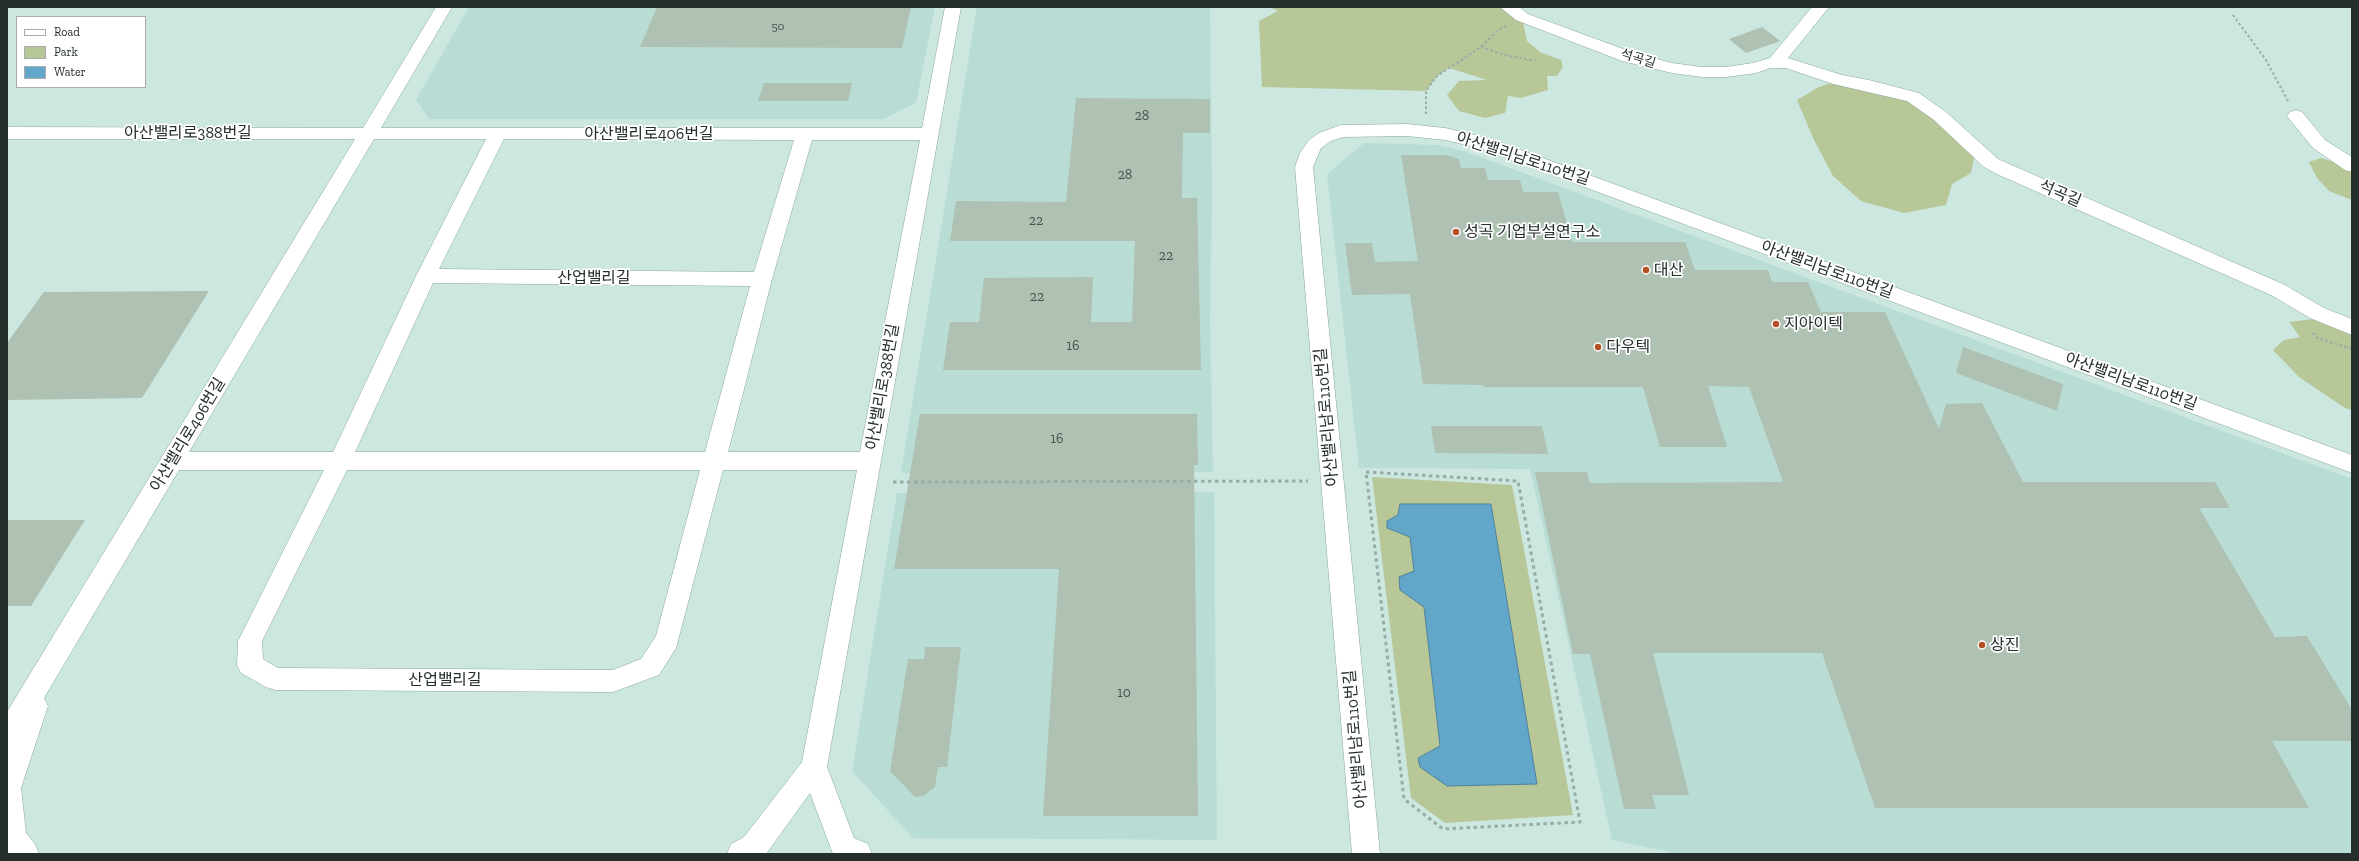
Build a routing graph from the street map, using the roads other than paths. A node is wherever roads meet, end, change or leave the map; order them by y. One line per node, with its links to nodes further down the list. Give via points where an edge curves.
1 (444, 7): 8 (street, 아산밸리로406번길)
2 (953, 7): 11 (street, 아산밸리로388번길)
3 (1821, 7): 5 (street)
4 (1515, 12): 5 (street, 석곡길, via 1628,57 1672,68 1726,72)
5 (1775, 63): 15 (street, 석곡길, via 1787,63 1839,80 1913,97 1940,116 1991,163 2006,171 2257,280 2317,313)
6 (2296, 116): 12 (street, via 2319,144)
7 (7, 133): 8 (street, 아산밸리로388번길)
8 (368, 133): 9 (street, 아산밸리로406번길); 16 (street, 아산밸리로406번길)
9 (498, 134): 10 (street, 아산밸리로406번길); 13 (street, 산업밸리길)
10 (805, 134): 11 (street, 아산밸리로406번길); 14 (street, 산업밸리길)
11 (930, 134): 19 (street, 아산밸리로388번길)
12 (2352, 166)
13 (426, 276): 14 (street, 산업밸리길); 17 (street, 산업밸리길)
14 (762, 279): 18 (street, 산업밸리길)
15 (2352, 327)
16 (172, 462): 17 (street); 21 (street, 아산밸리로406번길)
17 (340, 462): 18 (street); 18 (street, 산업밸리길, via 250,642 250,665 275,679 613,681 650,667 667,640)
18 (715, 462): 19 (street)
19 (870, 462): 24 (street, 아산밸리로388번길)
20 (2352, 464): 28 (street, 아산밸리남로110번길, via 1485,143 1427,131 1364,130 1341,132 1325,137 1315,144 1304,167)
21 (48, 667): 22 (street); 23 (street, 아산밸리로406번길); 25 (street, via 8,788 13,839)
22 (7, 710)
23 (7, 736)
24 (814, 767): 26 (street, via 754,847); 27 (street, via 844,847)
25 (25, 854)
26 (741, 854)
27 (858, 854)
28 (1366, 854)

